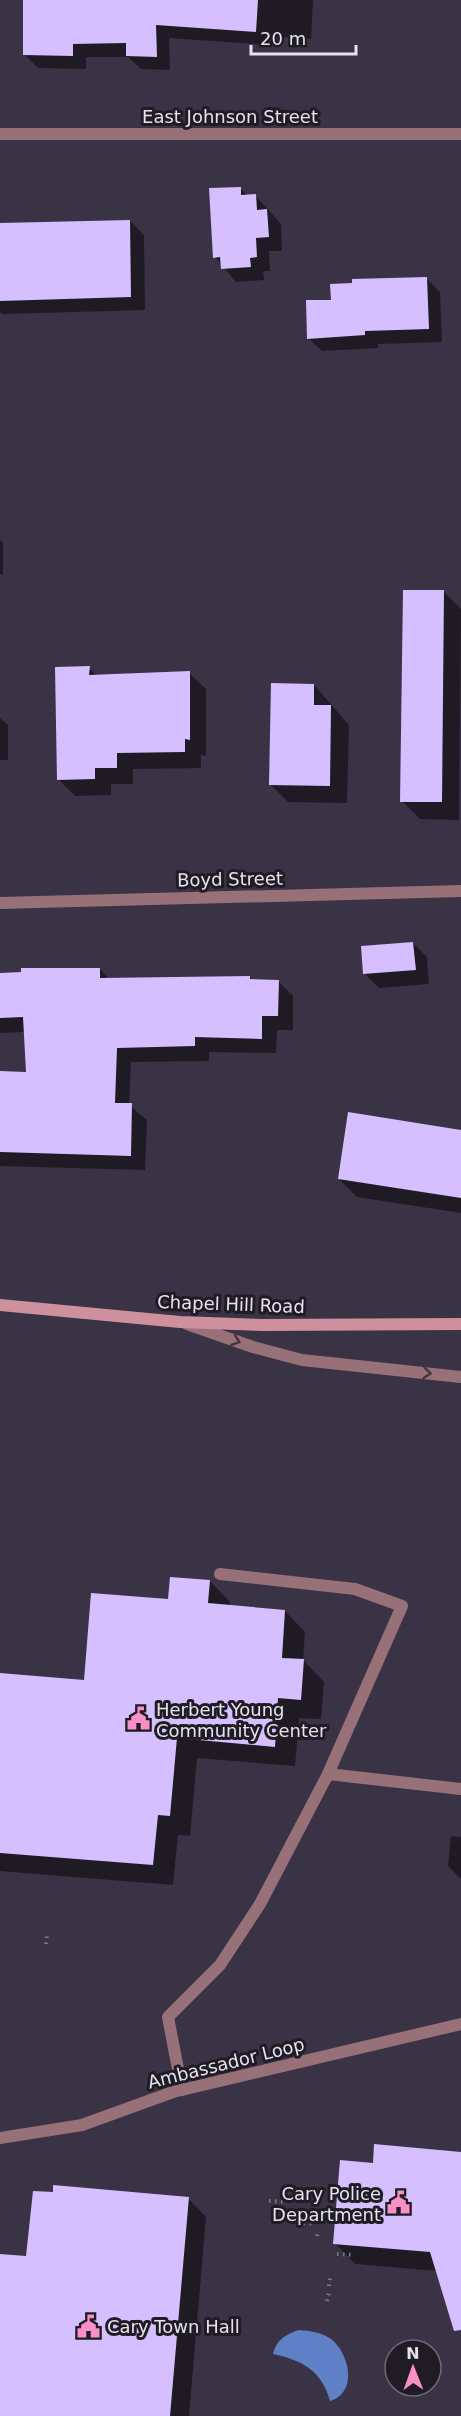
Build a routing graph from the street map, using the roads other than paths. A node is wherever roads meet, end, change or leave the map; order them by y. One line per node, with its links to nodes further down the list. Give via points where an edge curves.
1 (0, 134): 2 (street, East Johnson Street)
2 (461, 134)
3 (461, 891): 4 (street, Boyd Street)
4 (0, 903)
5 (0, 1305): 6 (main road, Chapel Hill Road)
6 (180, 1322): 7 (main road, Chapel Hill Road); 8 (street, one-way to 8, via 302,1360)
7 (461, 1324)
8 (461, 1377)
9 (220, 1574): 10 (street, via 355,1589 402,1606)
10 (328, 1774): 11 (street); 13 (street, via 260,1904 220,1965 168,2017)
11 (461, 1789)
12 (461, 2024): 13 (street, Ambassador Loop)
13 (182, 2090): 14 (street, Ambassador Loop, via 82,2125)
14 (0, 2138)

